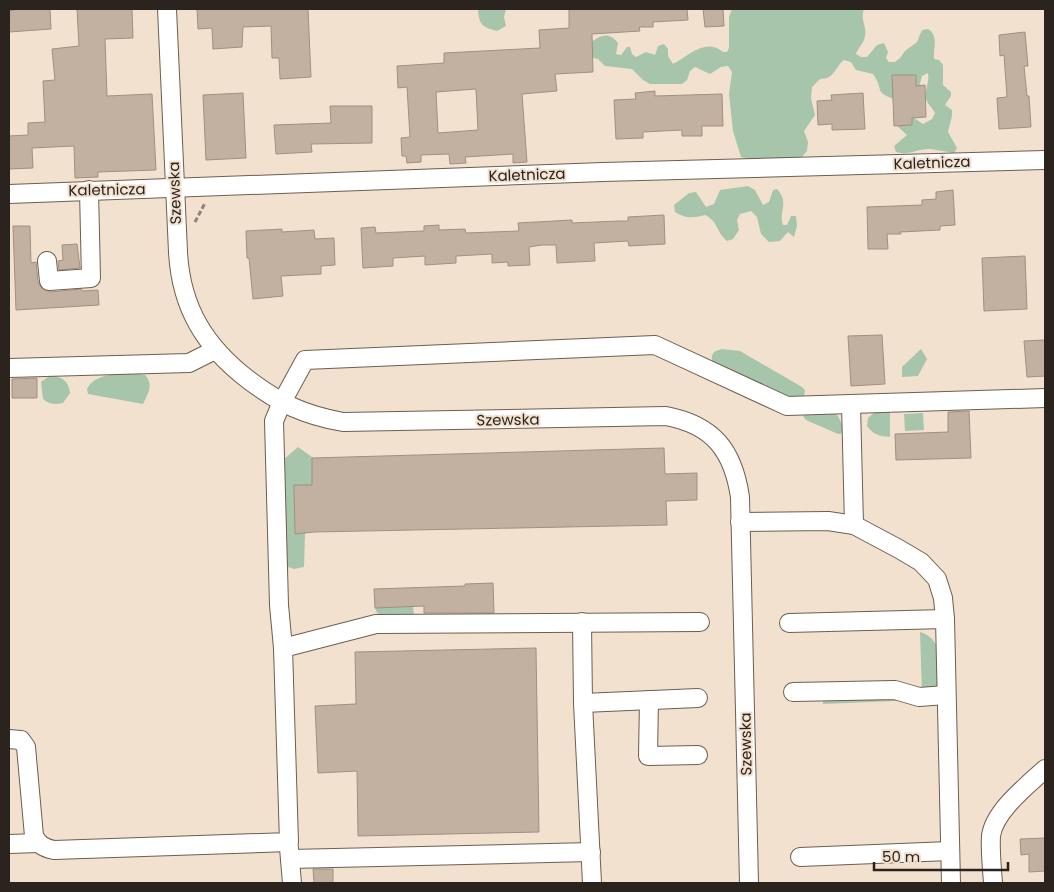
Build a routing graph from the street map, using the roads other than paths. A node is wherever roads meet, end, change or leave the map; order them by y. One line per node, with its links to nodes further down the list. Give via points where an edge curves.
1 (167, 9): 3 (street, Szewska)
2 (1045, 160): 3 (street, Kaletnicza)
3 (175, 188): 4 (street, Kaletnicza); 7 (street, Szewska, via 180,278 191,311)
4 (89, 190): 5 (street, Kaletnicza); 6 (street, via 91,278 49,281)
5 (9, 194)
6 (47, 261)
7 (214, 350): 8 (street, via 190,363); 10 (street, Szewska, via 238,372)
8 (9, 368)
9 (1045, 398): 11 (street)
10 (282, 402): 11 (street, via 305,360 654,345 787,406); 12 (street, Szewska, via 308,414 352,422 646,416 684,420 700,426 725,449 738,480); 18 (street, via 274,421)
11 (851, 404): 13 (street)
12 (740, 522): 13 (street, via 828,521); 35 (street, Szewska)
13 (854, 525): 14 (street, via 921,562 936,579 943,598)
14 (944, 619): 17 (street); 20 (street)
15 (582, 622): 16 (street); 18 (street, via 376,624); 23 (street)
16 (700, 622)
17 (789, 623)
18 (283, 648): 29 (street)
19 (792, 692): 20 (street, via 895,690 919,697)
20 (946, 695): 30 (street)
21 (698, 698): 22 (street)
22 (649, 700): 23 (street); 25 (street, via 648,756)
23 (583, 703): 31 (street)
24 (9, 739): 27 (street, via 21,740 26,747 32,828)
25 (698, 755)
26 (1045, 769): 37 (street, via 1004,810 995,824 991,836)
27 (38, 843): 28 (street); 29 (street, via 54,850)
28 (9, 844)
29 (289, 850): 31 (street); 33 (street)
30 (950, 851): 32 (street); 36 (street)
31 (591, 852): 34 (street)
32 (800, 857)
33 (292, 883)
34 (592, 883)
35 (749, 883)
36 (950, 883)
37 (992, 883)

